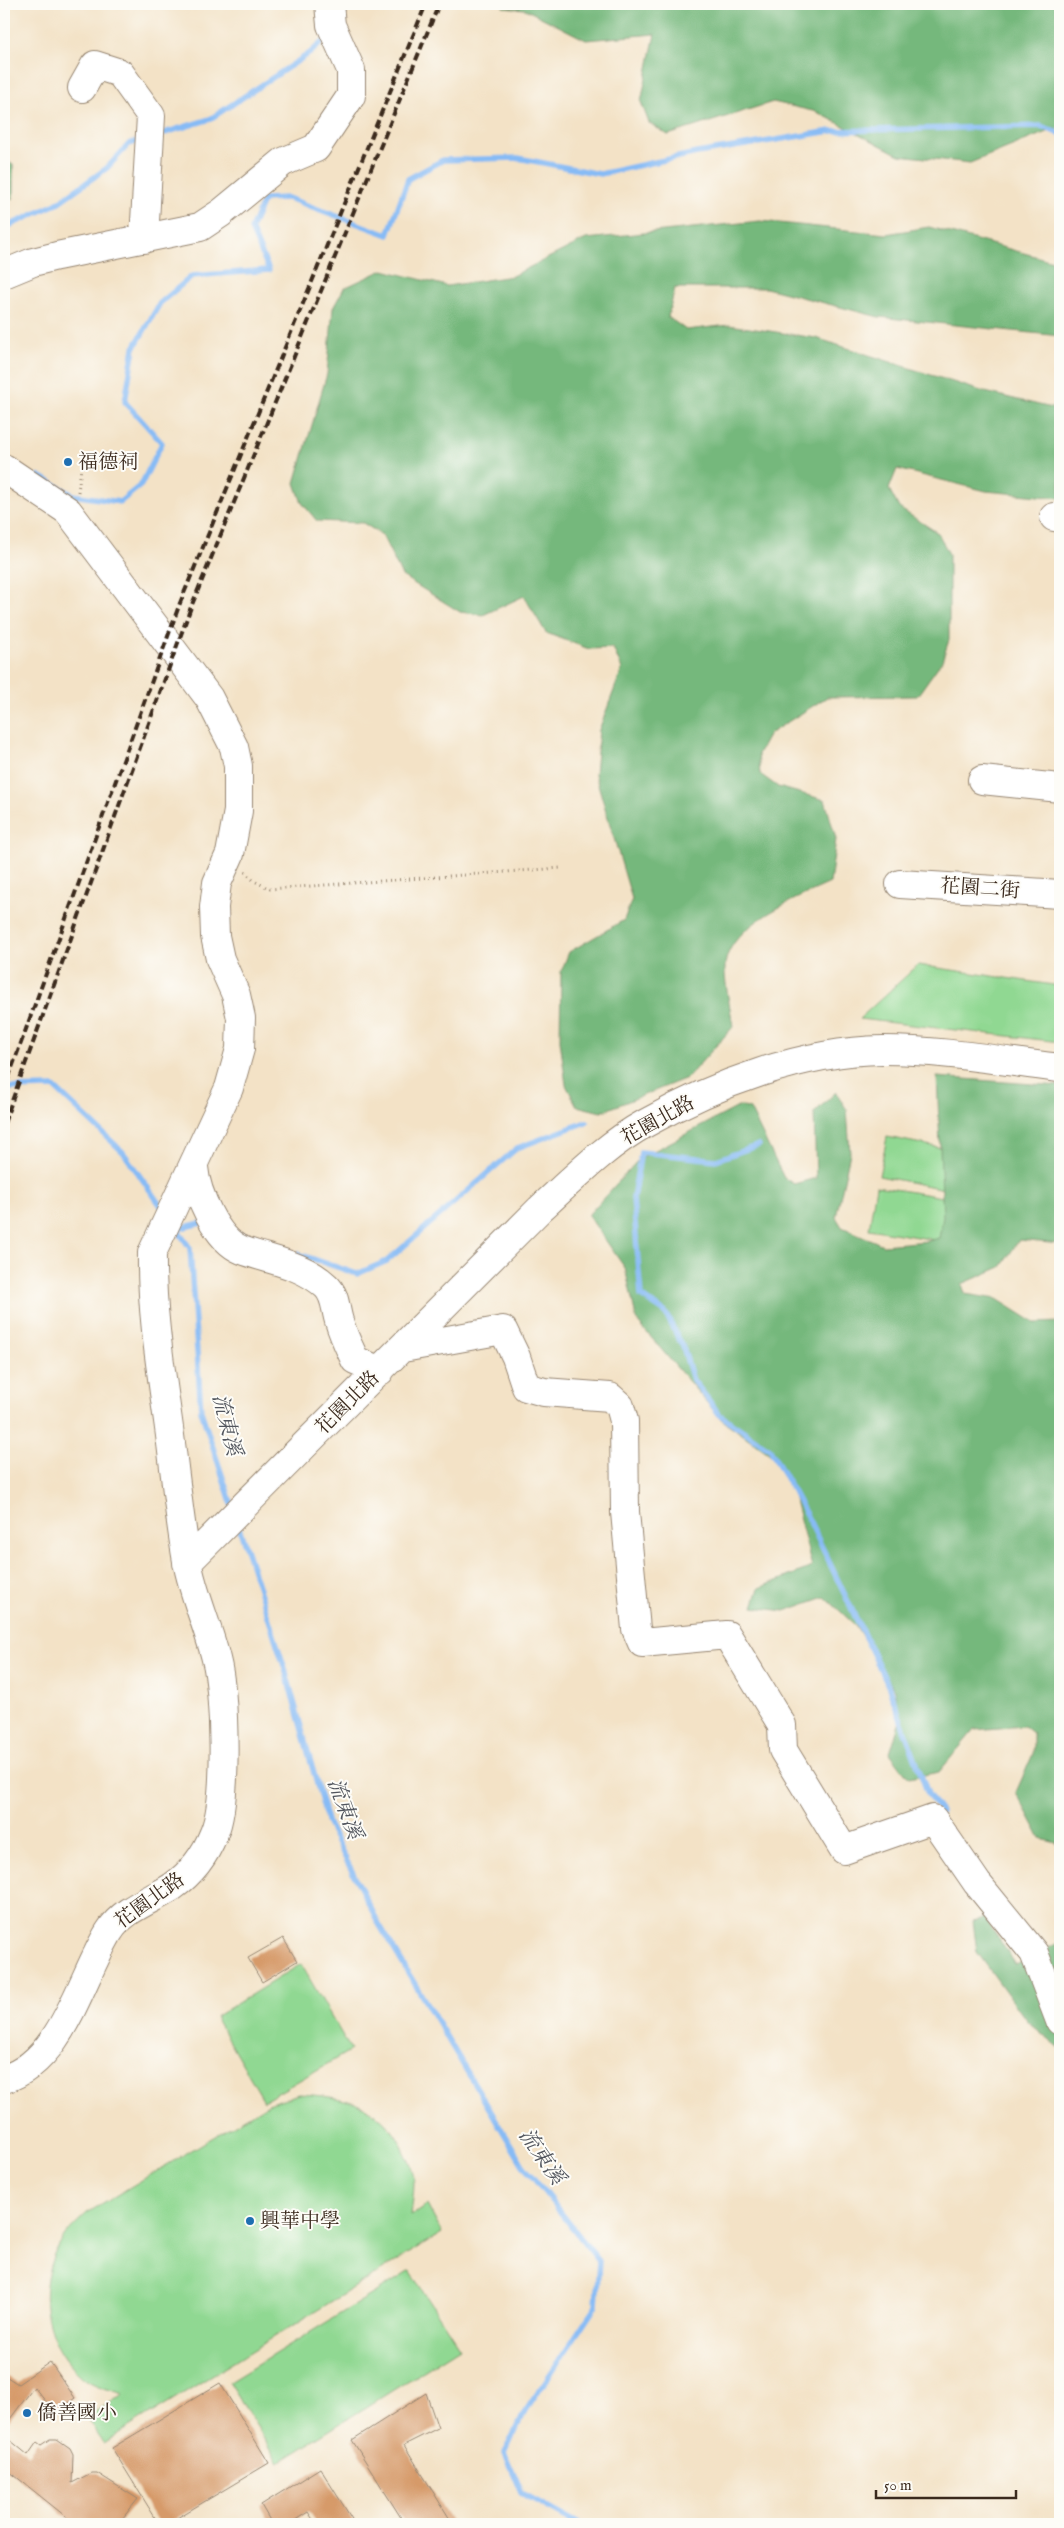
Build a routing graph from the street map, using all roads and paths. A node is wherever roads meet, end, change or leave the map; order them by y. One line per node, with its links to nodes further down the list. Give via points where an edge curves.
1 (333, 24): 3 (street, via 351,70 351,96 316,148 283,162 222,213 200,227)
2 (82, 88): 3 (street, via 96,65 120,73 151,116)
3 (144, 239): 4 (street, via 33,262)
4 (4, 274)
5 (4, 468): 10 (street, via 68,511 209,698 234,747 238,766 238,811)
6 (81, 468): 7 (path)
7 (79, 483)
8 (982, 780): 9 (street)
9 (1060, 788)
10 (230, 854): 11 (path, via 254,882 270,889); 15 (street, via 217,884 215,936 220,958 236,995 241,1018 240,1048 230,1088)
11 (561, 868)
12 (900, 884): 13 (street, 花園二街)
13 (1060, 894)
14 (1060, 1068): 16 (street, 花園北路, via 883,1050 814,1058 761,1072 701,1097 645,1124 595,1160 540,1209)
15 (192, 1170): 17 (street, via 222,1234 240,1249 287,1262 328,1287 355,1360); 18 (street, via 152,1253 156,1332)
16 (403, 1348): 17 (street, 花園北路); 19 (street, via 503,1330 526,1387 544,1392 610,1397 620,1406 624,1421 624,1512 636,1629 642,1642 727,1635 782,1725 783,1750 844,1850 933,1819 977,1883 1034,1953)
17 (380, 1371): 18 (street, 花園北路)
18 (188, 1562): 20 (street, 花園北路, via 213,1646 221,1688 221,1809 215,1832 193,1870 172,1887 119,1919 109,1932 51,2044 27,2067)
19 (1060, 2021)
20 (4, 2080)

